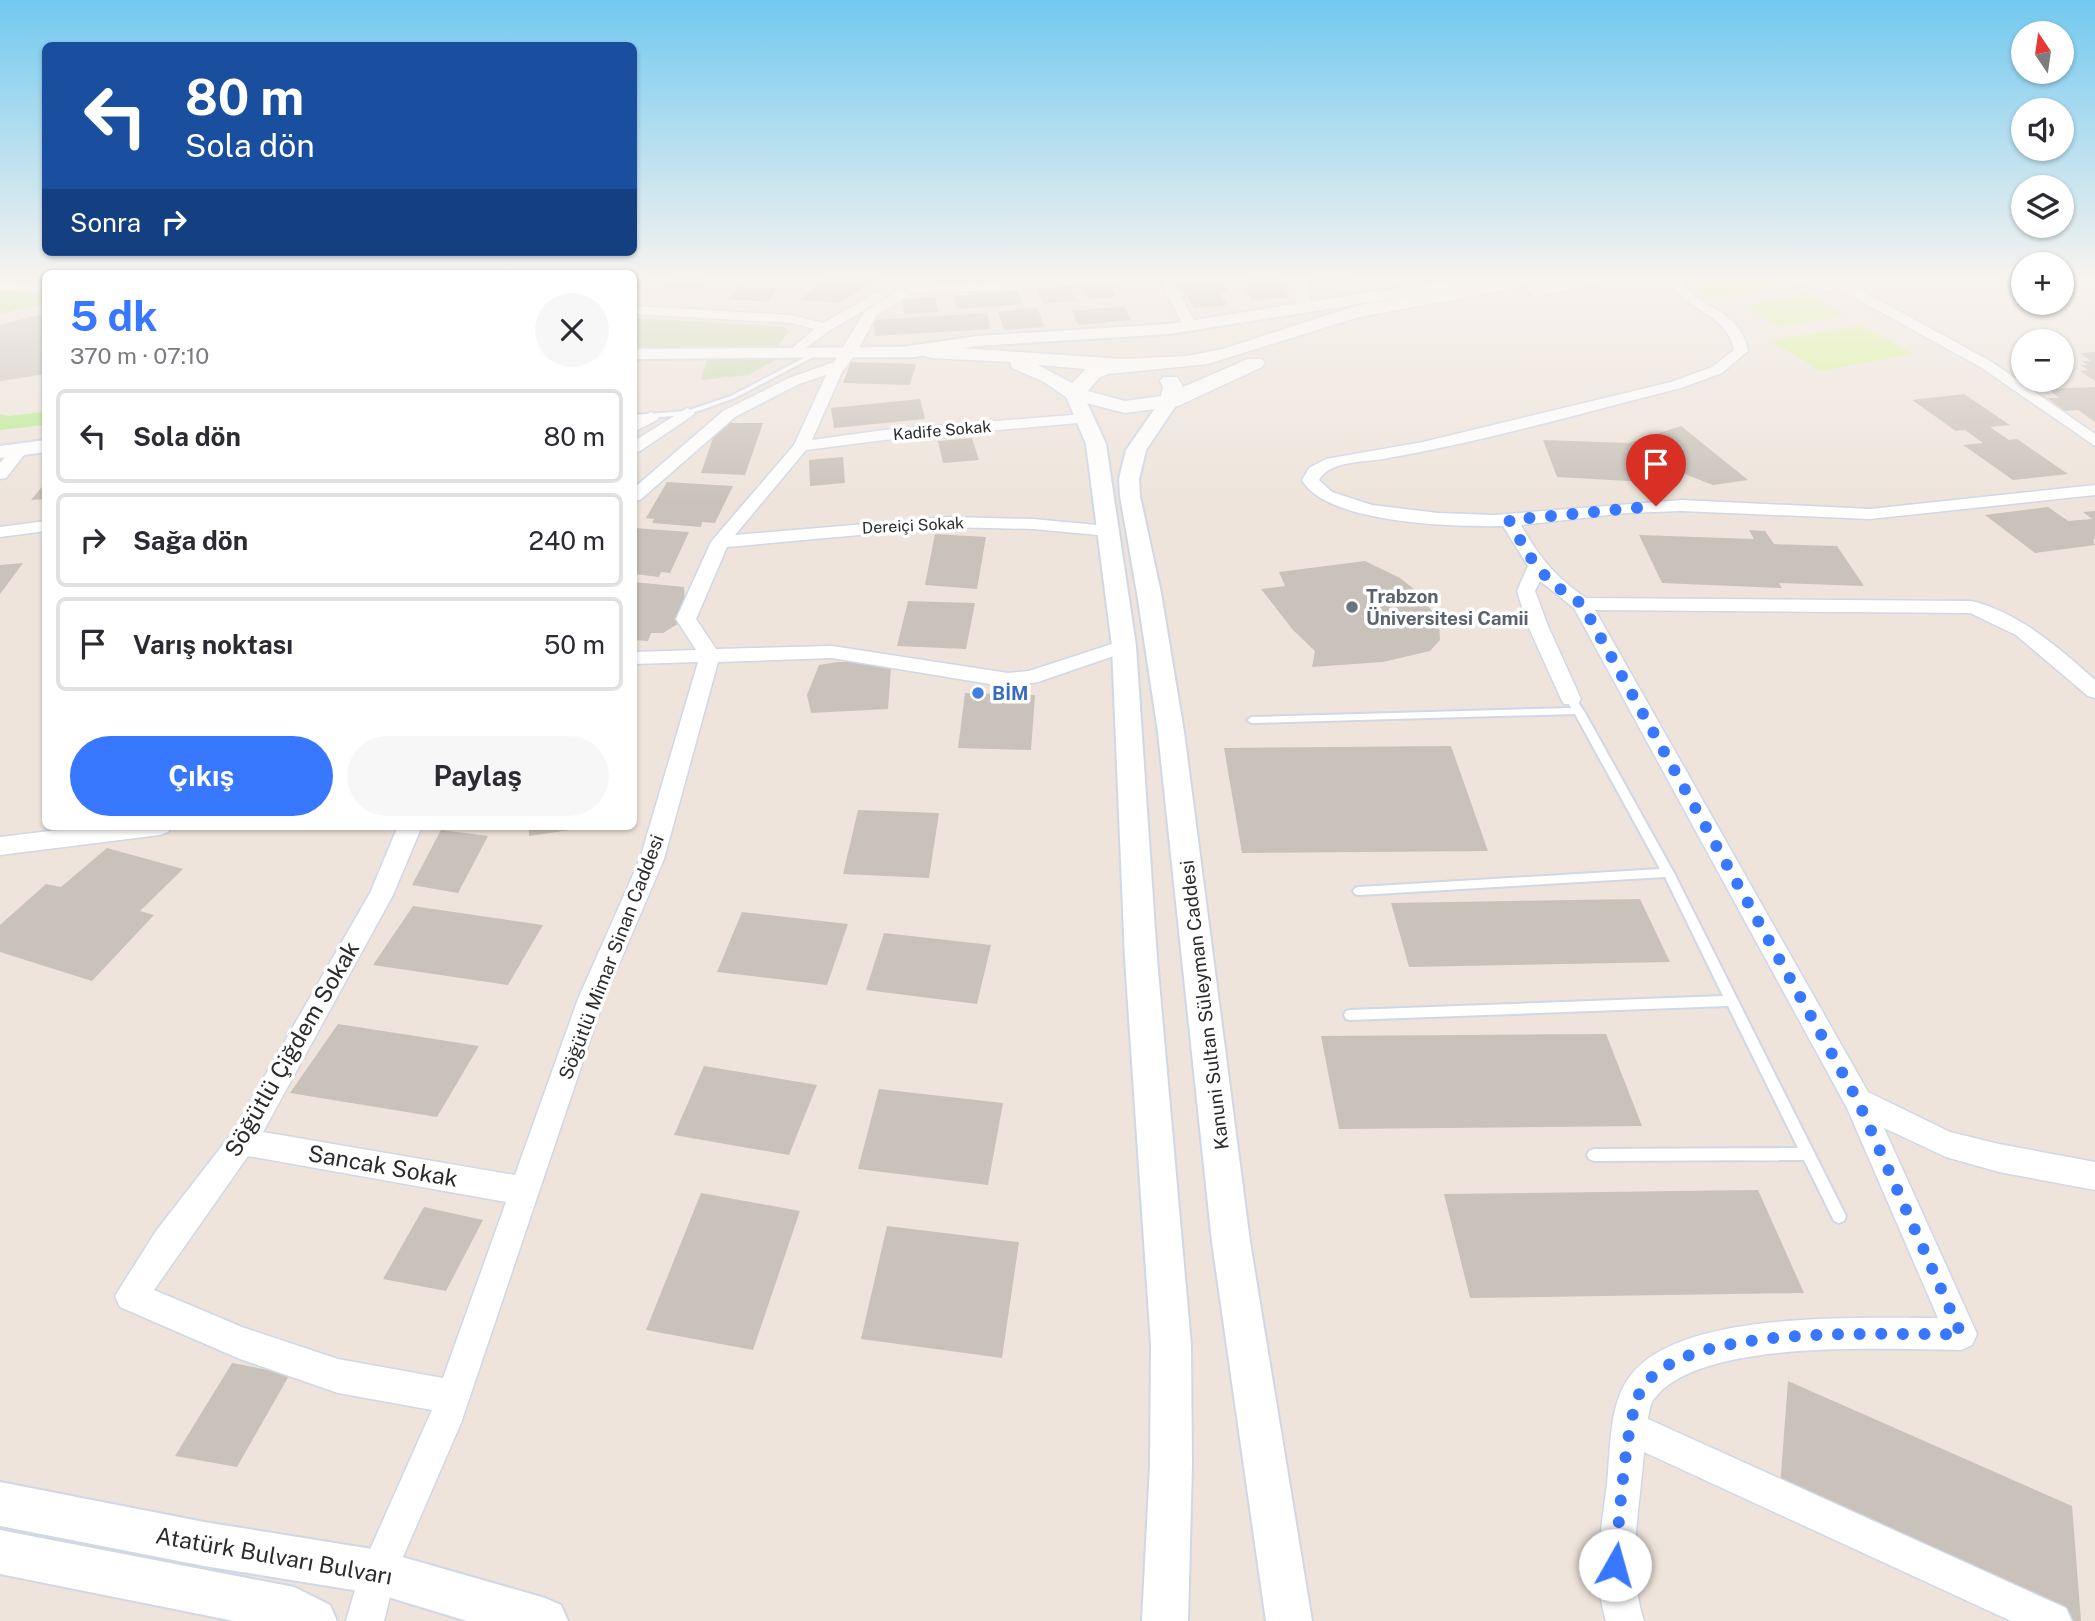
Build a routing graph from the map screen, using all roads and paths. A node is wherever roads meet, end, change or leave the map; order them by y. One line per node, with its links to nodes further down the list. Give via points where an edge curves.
1 (761, 352): 11 (street)
2 (801, 352): 12 (street)
3 (840, 352): 12 (street)
4 (905, 352): 10 (street)
5 (931, 352): 10 (street); 13 (main road); 15 (main road, via 1016,363 1051,378)
6 (1234, 352): 13 (main road, via 1189,362)
7 (1283, 352): 14 (main road)
8 (1740, 352): 28 (street, via 1717,370 1616,401 1423,447 1332,462 1313,475 1313,482 1327,498 1356,507 1407,516)
9 (1962, 352): 20 (street)
10 (896, 353): 12 (street)
11 (637, 354)
12 (836, 356): 16 (lane); 22 (street); 27 (street, via 729,414)
13 (1130, 366): 14 (main road, via 1163,374 1173,387); 15 (main road, via 1087,377)
14 (1170, 401): 15 (main road); 64 (street, Kanuni Sultan Süleyman Caddesi, via 1136,450 1130,496 1171,732 1231,1242)
15 (1079, 407): 22 (street, Kadife Sokak); 30 (street, via 1096,444)
16 (687, 413): 17 (lane); 21 (street)
17 (651, 416): 18 (lane); 19 (street)
18 (637, 417)
19 (637, 425)
20 (2095, 441)
21 (637, 446)
22 (801, 446): 32 (street)
23 (42, 447): 24 (street)
24 (10, 451): 25 (street)
25 (0, 474)
26 (2095, 490): 28 (street, via 1880,513 1683,505)
27 (637, 493)
28 (1509, 520): 33 (street)
29 (42, 527): 31 (street)
30 (1108, 531): 32 (street, Dereiçi Sokak, via 948,522); 35 (street)
31 (0, 532)
32 (720, 542): 36 (street, via 686,619)
33 (1536, 568): 34 (street); 39 (street, via 1526,591)
34 (1582, 604): 38 (street, via 1972,607 2014,624); 48 (street)
35 (1124, 646): 36 (street, via 1031,677 1008,680 832,652); 63 (street, via 1141,959 1171,1345)
36 (710, 656): 37 (street); 53 (street, Söğütlü Mimar Sinan Caddesi, via 652,859 591,999)
37 (637, 658)
38 (2095, 691)
39 (1575, 705): 40 (lane); 44 (lane)
40 (1252, 720)
41 (128, 830): 43 (street)
42 (408, 830): 49 (street, Söğütlü Çiğdem Sokak, via 381,895)
43 (0, 846)
44 (1668, 873): 45 (lane); 46 (lane)
45 (1359, 891)
46 (1732, 1001): 47 (lane); 50 (lane)
47 (1350, 1015)
48 (1858, 1101): 52 (street, via 1946,1144); 56 (street, via 1961,1334 1760,1338 1707,1350 1669,1365 1643,1387)
49 (242, 1142): 53 (street, Sancak Sokak); 55 (street, Söğütlü Çiğdem Sokak, via 131,1296 240,1343 338,1376)
50 (1809, 1154): 51 (lane); 54 (lane)
51 (1594, 1156)
52 (2095, 1176)
53 (524, 1191): 55 (street, Söğütlü Mimar Sinan Caddesi)
54 (1839, 1216)
55 (453, 1396): 59 (street, Söğütlü Mimar Sinan Caddesi)
56 (1631, 1429): 65 (street, via 1615,1565); 66 (street)
57 (0, 1504): 59 (street, Atatürk Bulvarı Bulvarı)
58 (0, 1552): 60 (street, via 294,1611)
59 (378, 1572): 61 (street, Söğütlü Mimar Sinan Caddesi); 62 (street, Atatürk Bulvarı Bulvarı)
60 (314, 1621)
61 (365, 1621)
62 (545, 1621)
63 (1166, 1621)
64 (1289, 1621)
65 (1625, 1621)
66 (2053, 1621)

